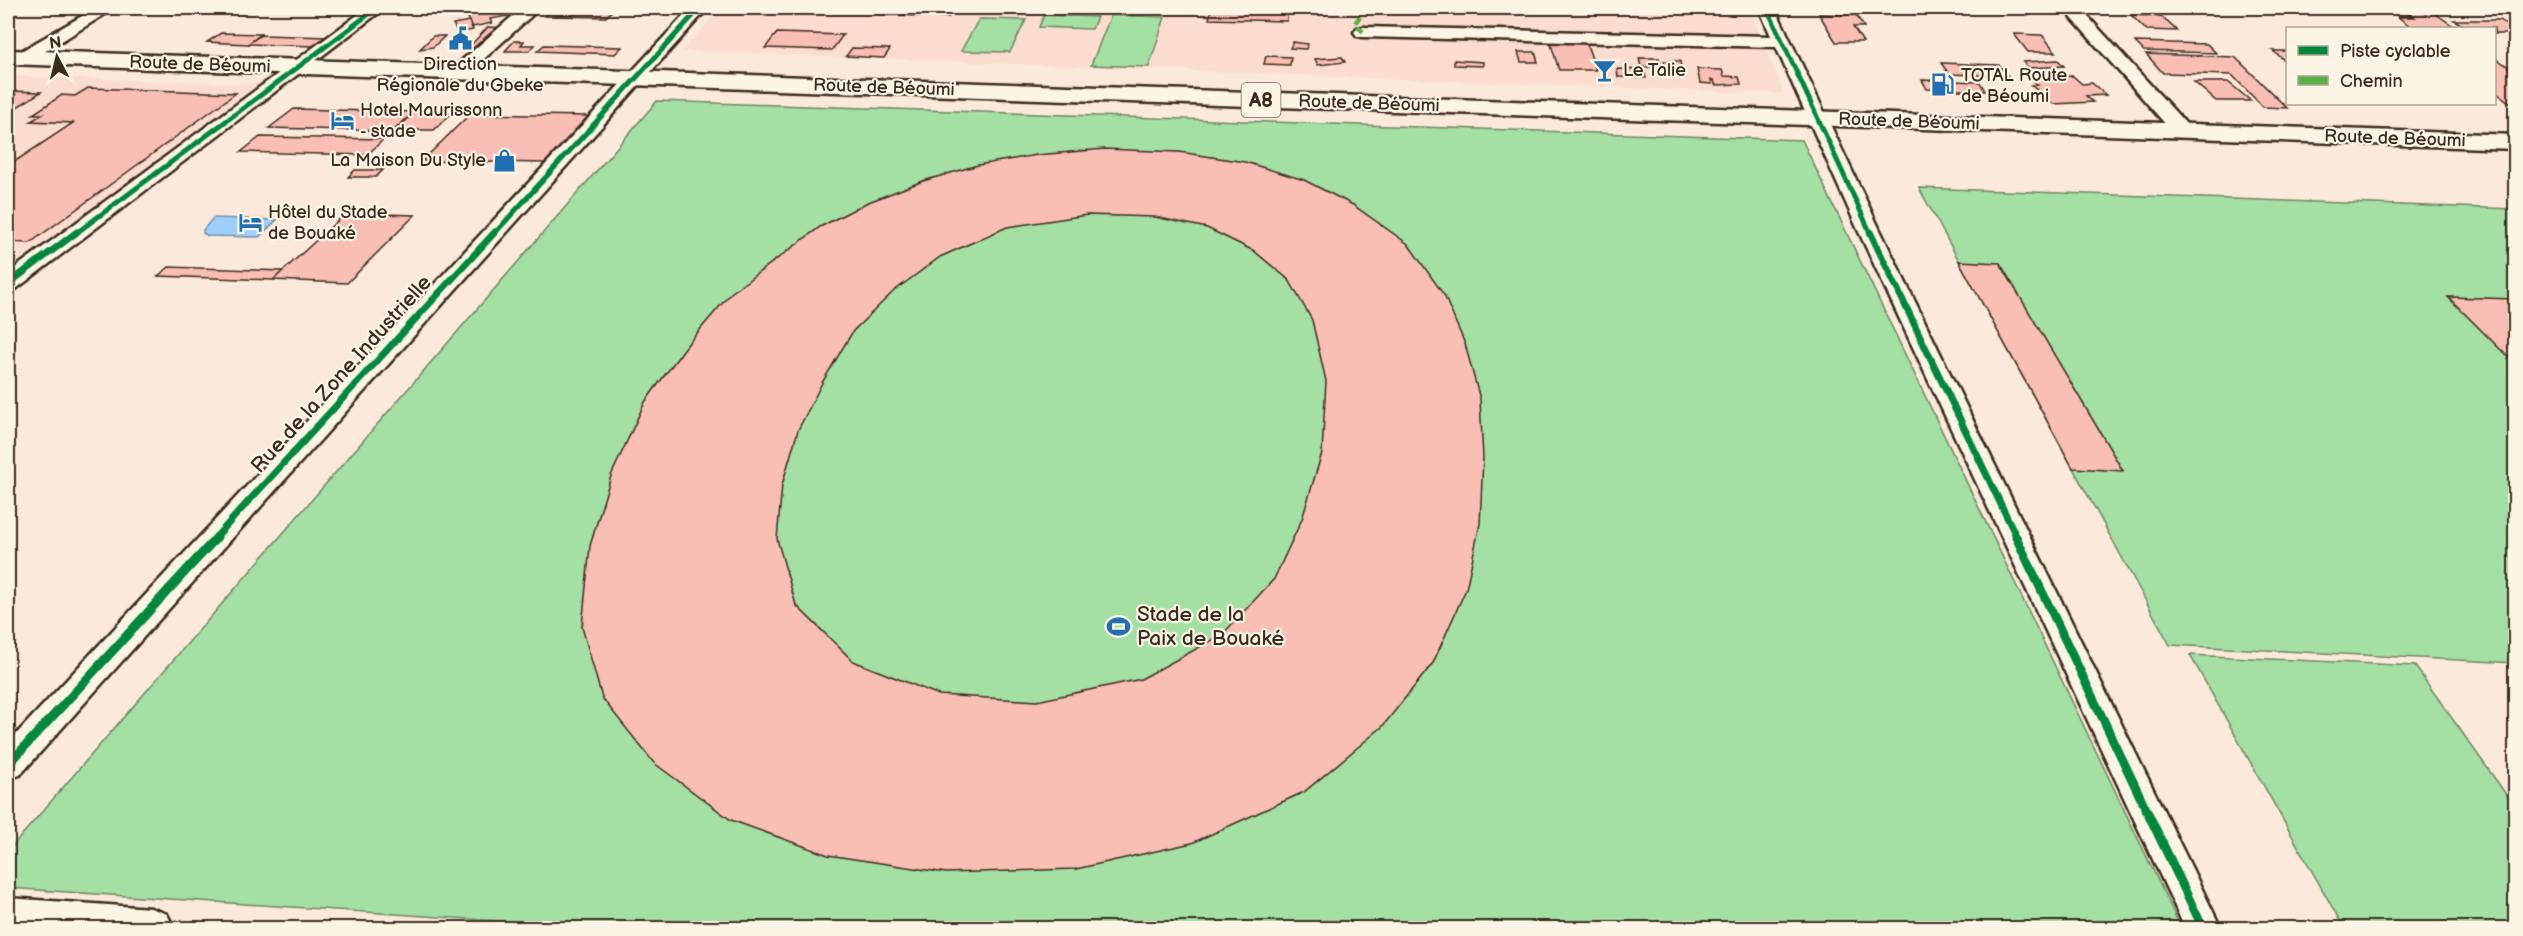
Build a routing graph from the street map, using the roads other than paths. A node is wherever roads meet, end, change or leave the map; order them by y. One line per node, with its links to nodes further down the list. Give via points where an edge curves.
1 (107, 8): 9 (street)
2 (377, 8): 10 (street)
3 (532, 8): 11 (street)
4 (700, 8): 12 (street, Rue de la Zone Industrielle)
5 (1767, 8): 8 (street)
6 (2071, 8): 14 (street)
7 (1363, 32): 8 (street)
8 (1782, 42): 13 (street)
9 (15, 58): 10 (main road, Route de Béoumi / A8)
10 (296, 68): 11 (main road, Route de Béoumi / A8); 16 (street)
11 (458, 72): 12 (main road, Route de Béoumi / A8)
12 (635, 78): 13 (main road, Route de Béoumi / A8); 17 (street, Rue de la Zone Industrielle)
13 (1816, 118): 14 (main road, Route de Béoumi / A8); 20 (street)
14 (2182, 130): 15 (main road, Route de Béoumi / A8)
15 (2516, 142)
16 (8, 284)
17 (8, 765)
18 (8, 918): 19 (main road)
19 (151, 928)
20 (2203, 928)

